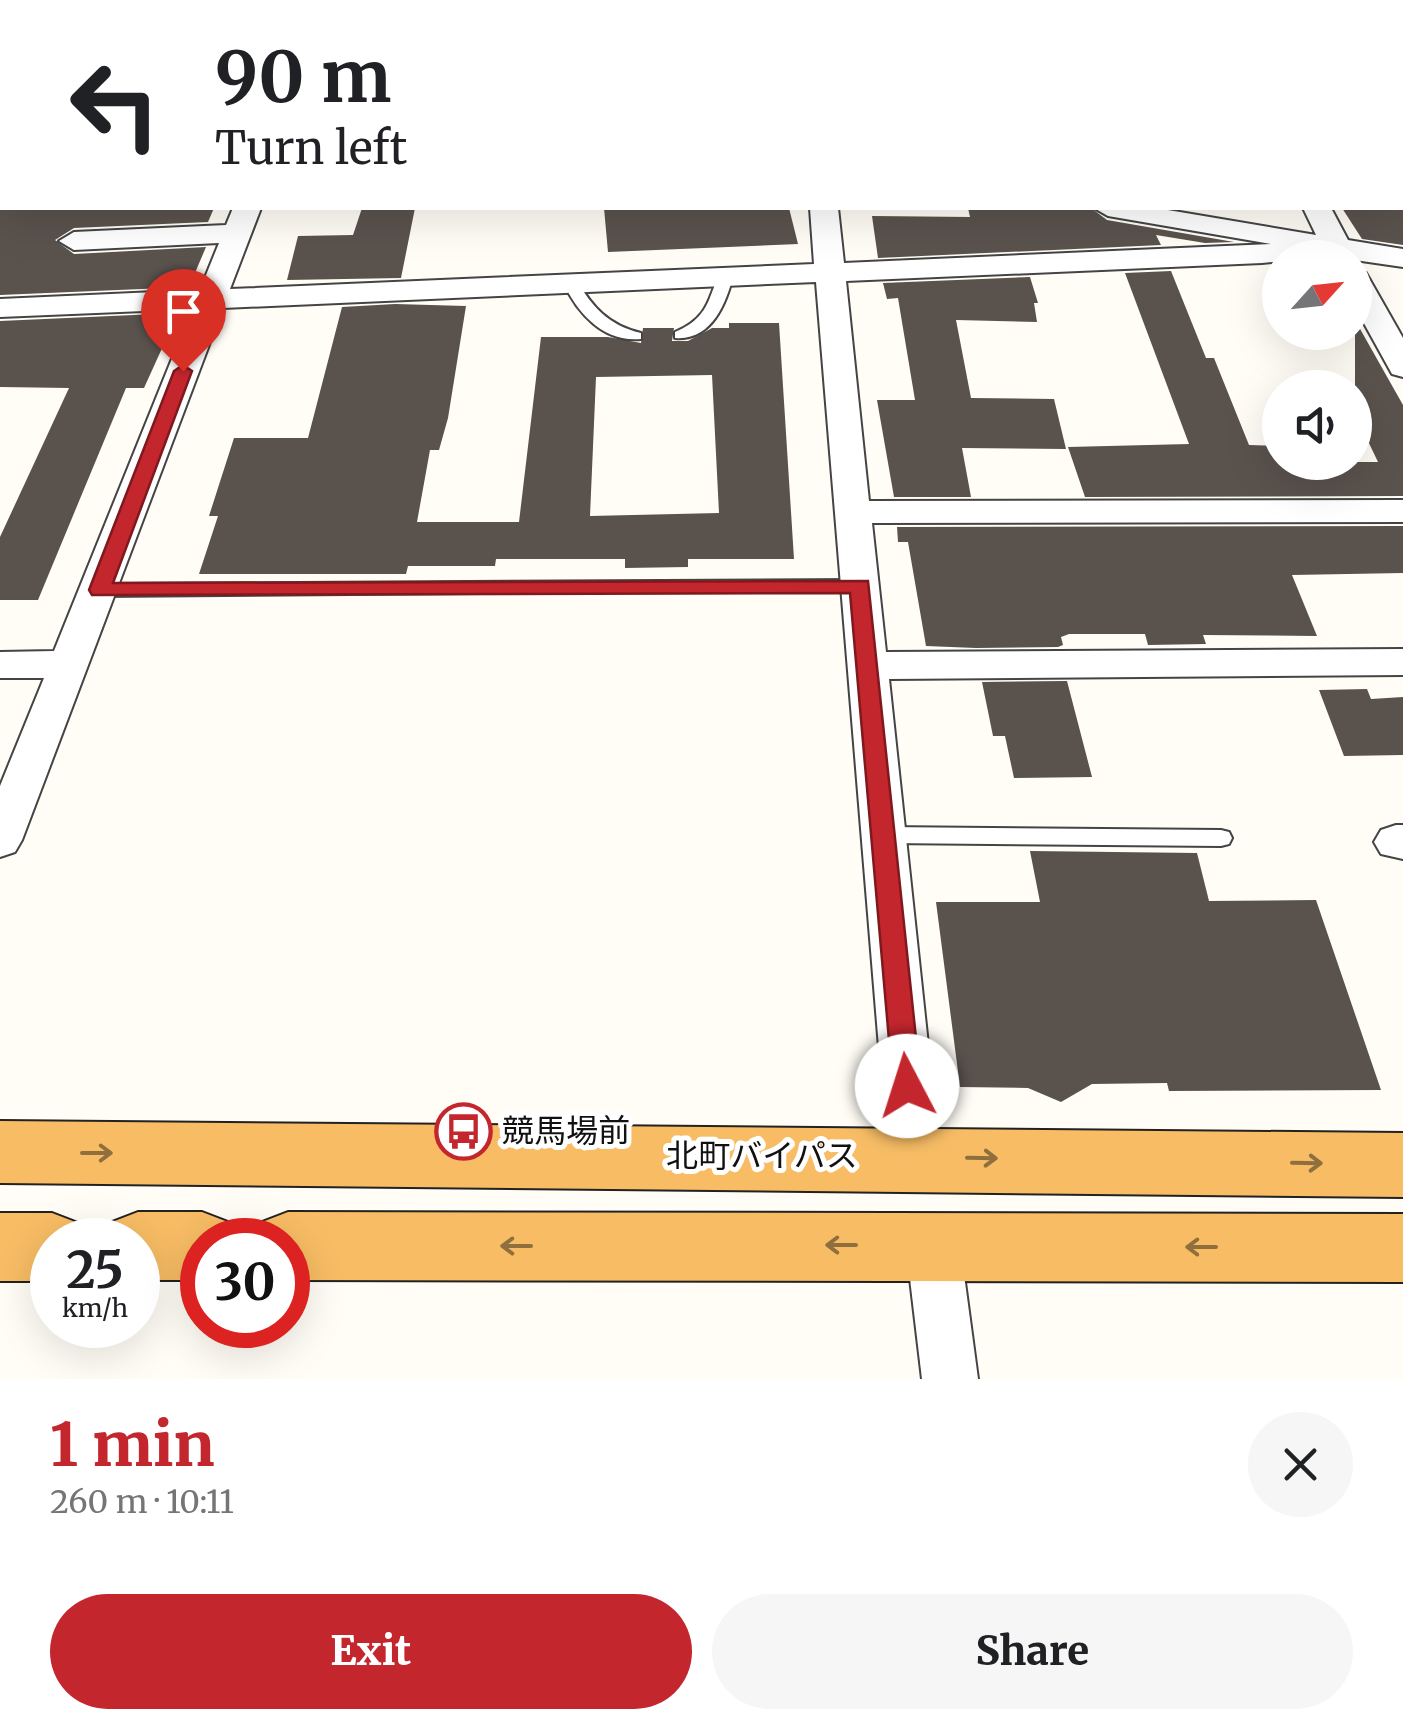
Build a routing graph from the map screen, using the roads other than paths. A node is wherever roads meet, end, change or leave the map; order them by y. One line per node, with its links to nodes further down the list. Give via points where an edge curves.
1 (824, 210): 11 (street)
2 (1126, 210): 5 (street)
3 (1318, 210): 6 (street)
4 (242, 220): 7 (street); 14 (street)
5 (1279, 240)
6 (1334, 240)
7 (74, 242)
8 (1262, 254): 11 (street)
9 (1372, 255): 10 (street)
10 (1403, 258)
11 (829, 272): 12 (street); 21 (street)
12 (726, 276): 13 (street); 17 (lane, via 717,310)
13 (571, 282): 14 (street); 18 (lane, via 580,304 602,323)
14 (211, 298): 15 (street); 23 (street)
15 (0, 308)
16 (1372, 310): 19 (street)
17 (681, 335)
18 (635, 336)
19 (1403, 366)
20 (1403, 510): 21 (street)
21 (853, 512): 22 (street)
22 (860, 586): 23 (lane); 27 (street)
23 (100, 590): 25 (street)
24 (1403, 662): 27 (street)
25 (72, 664): 26 (street); 30 (street)
26 (0, 665)
27 (868, 666): 28 (street)
28 (884, 836): 29 (lane); 32 (street)
29 (1221, 838)
30 (0, 840)
31 (0, 1152): 32 (highway, 北町バイパス, one-way to 32)
32 (914, 1157): 33 (highway, 北町バイパス, one-way to 33)
33 (1403, 1165)
34 (933, 1245): 35 (highway, one-way to 35); 38 (highway, one-way to 34); 39 (street)
35 (310, 1246)
36 (0, 1247): 37 (highway)
37 (30, 1247)
38 (1403, 1248)
39 (950, 1379)

